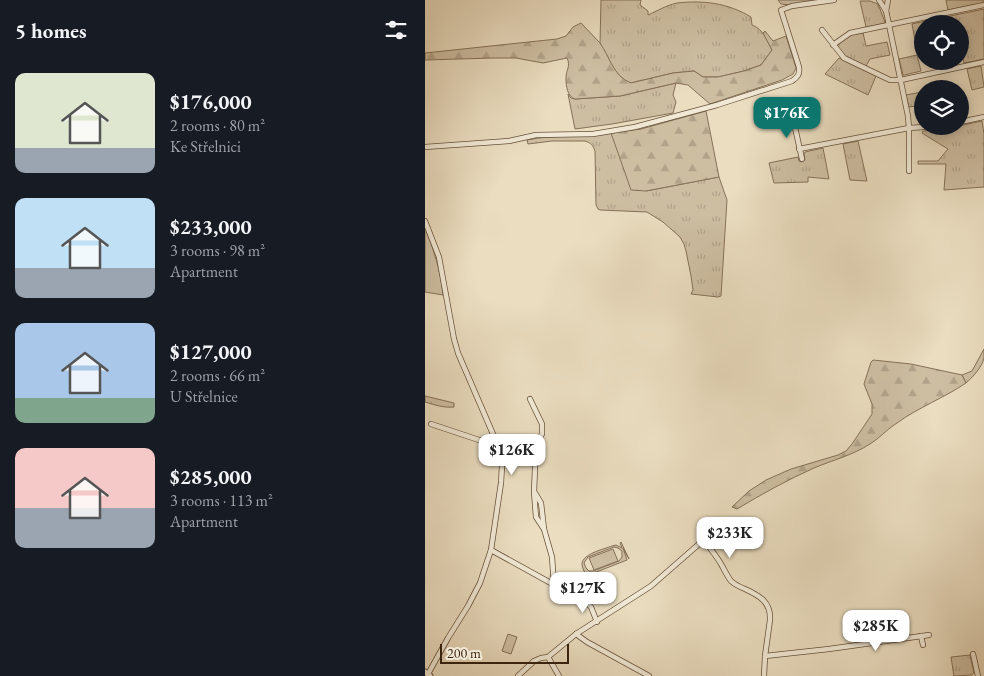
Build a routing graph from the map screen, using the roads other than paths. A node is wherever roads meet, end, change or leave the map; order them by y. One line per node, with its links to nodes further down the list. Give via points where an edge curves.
1 (834, 0): 16 (street, via 781,10 799,67 800,74 792,80 635,127 593,134 536,135 509,141)
2 (879, 0): 3 (street); 5 (street)
3 (888, 0): 5 (street)
4 (984, 5): 6 (street)
5 (886, 11): 6 (street)
6 (889, 25): 8 (street, via 850,33); 10 (street)
7 (822, 30): 8 (street)
8 (833, 45): 10 (street, via 844,58 890,80)
9 (984, 62): 10 (street)
10 (901, 80): 14 (street)
11 (792, 114): 17 (street)
12 (984, 117): 13 (street)
13 (969, 120)
14 (909, 128): 15 (street); 17 (street); 19 (street)
15 (914, 128)
16 (425, 147)
17 (799, 150): 18 (street)
18 (802, 158)
19 (909, 171)
20 (425, 221): 23 (street, via 439,257 458,353)
21 (529, 399): 24 (street, via 541,424)
22 (431, 424): 23 (street, via 479,440)
23 (496, 440): 24 (street); 25 (street, via 502,474)
24 (537, 444): 26 (street, via 534,492 541,503)
25 (491, 550): 26 (street); 35 (street, via 476,591)
26 (554, 585): 27 (street, via 587,603)
27 (597, 622): 28 (street); 33 (street, via 651,586 704,543 730,580 764,600 770,614)
28 (576, 634): 34 (street); 38 (street)
29 (929, 635): 30 (street)
30 (921, 636): 31 (street); 33 (street)
31 (923, 645)
32 (973, 654): 40 (street)
33 (765, 656): 39 (street)
34 (548, 657): 36 (street, via 534,661); 37 (street)
35 (428, 674)
36 (518, 676)
37 (559, 676)
38 (649, 676)
39 (764, 676)
40 (978, 676)

